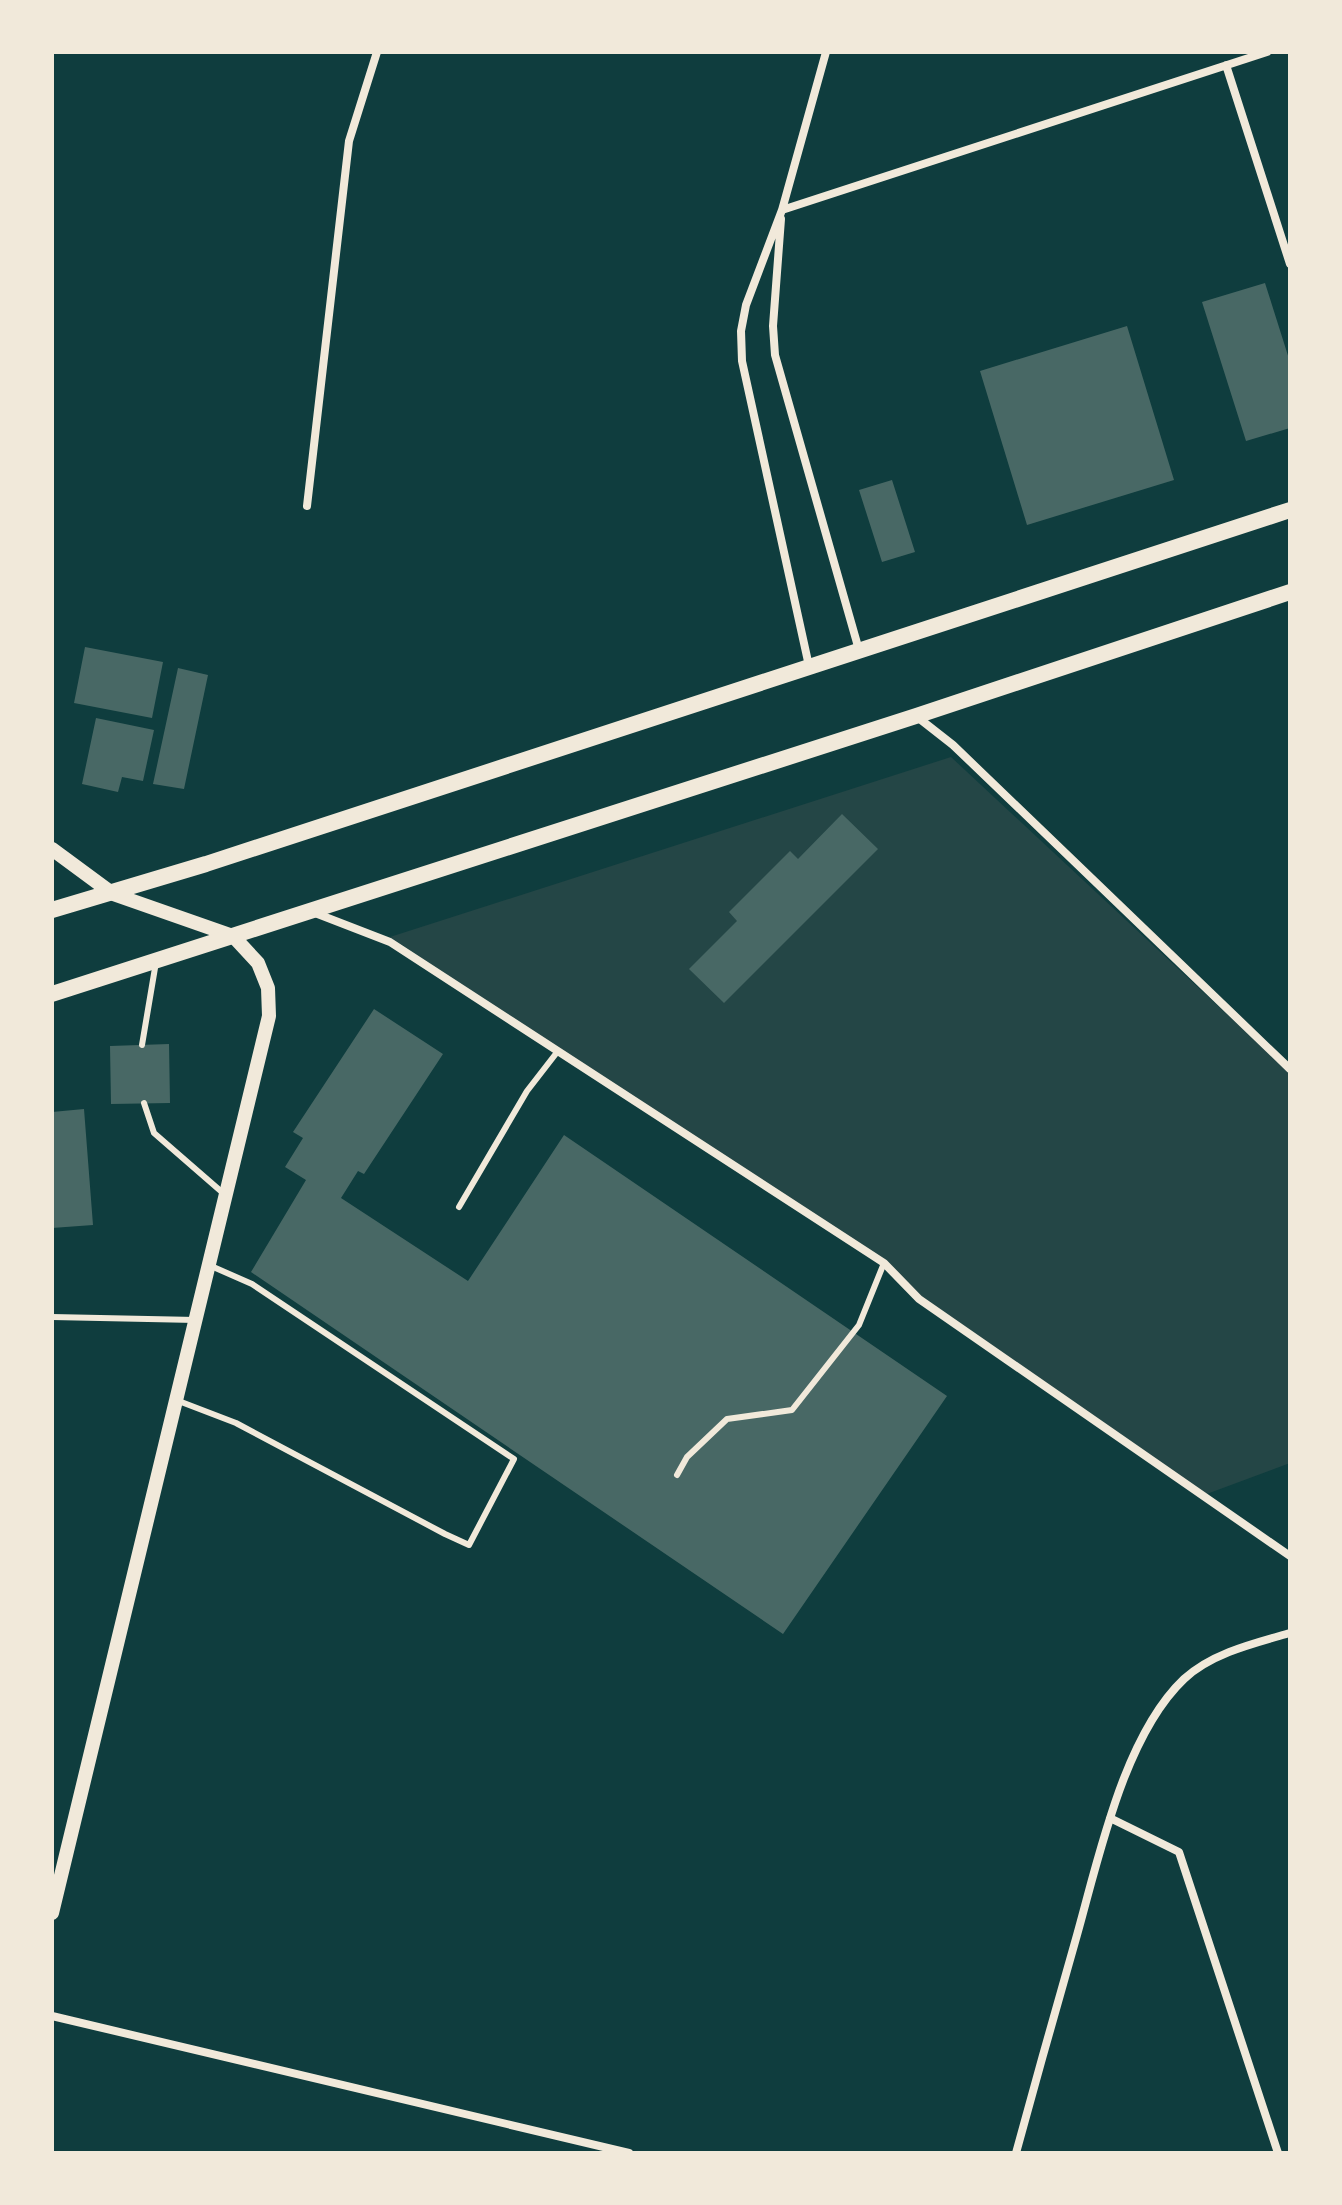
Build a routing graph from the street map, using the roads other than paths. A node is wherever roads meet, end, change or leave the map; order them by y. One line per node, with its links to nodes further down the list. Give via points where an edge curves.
1 (377, 52): 7 (street, via 349,141)
2 (826, 52): 5 (street)
3 (1267, 52): 4 (street)
4 (1226, 65): 5 (street); 6 (street)
5 (782, 210): 10 (street, via 775,355); 11 (street, via 746,305 742,361)
6 (1290, 264)
7 (307, 506)
8 (1290, 510): 10 (main road)
9 (1290, 592): 12 (main road)
10 (859, 650): 11 (main road)
11 (809, 666): 14 (main road)
12 (916, 716): 16 (main road); 22 (street, via 953,745)
13 (52, 849): 14 (street)
14 (113, 894): 15 (main road); 17 (street)
15 (52, 910)
16 (311, 911): 17 (main road); 21 (street, via 390,942)
17 (233, 936): 18 (main road); 24 (street, via 258,963 268,988 269,1016)
18 (157, 960): 19 (main road); 20 (lane)
19 (52, 994)
20 (142, 1045)
21 (558, 1051): 25 (lane, via 527,1091); 26 (street)
22 (1290, 1069)
23 (144, 1103): 24 (lane, via 154,1133)
24 (226, 1195): 27 (street)
25 (459, 1207)
26 (884, 1263): 31 (lane, via 859,1325 792,1410 727,1419 687,1457); 32 (street, via 919,1299)
27 (209, 1266): 29 (street); 30 (lane, via 252,1284 514,1459 469,1545 236,1423)
28 (52, 1317): 29 (lane)
29 (196, 1320): 30 (street)
30 (176, 1400): 35 (street)
31 (677, 1475)
32 (1290, 1556)
33 (1290, 1633): 34 (street, via 1242,1647 1186,1677 1146,1728)
34 (1110, 1818): 38 (street); 39 (street, via 1179,1852)
35 (52, 1913)
36 (52, 2016): 37 (street)
37 (629, 2153)
38 (1016, 2153)
39 (1278, 2153)

